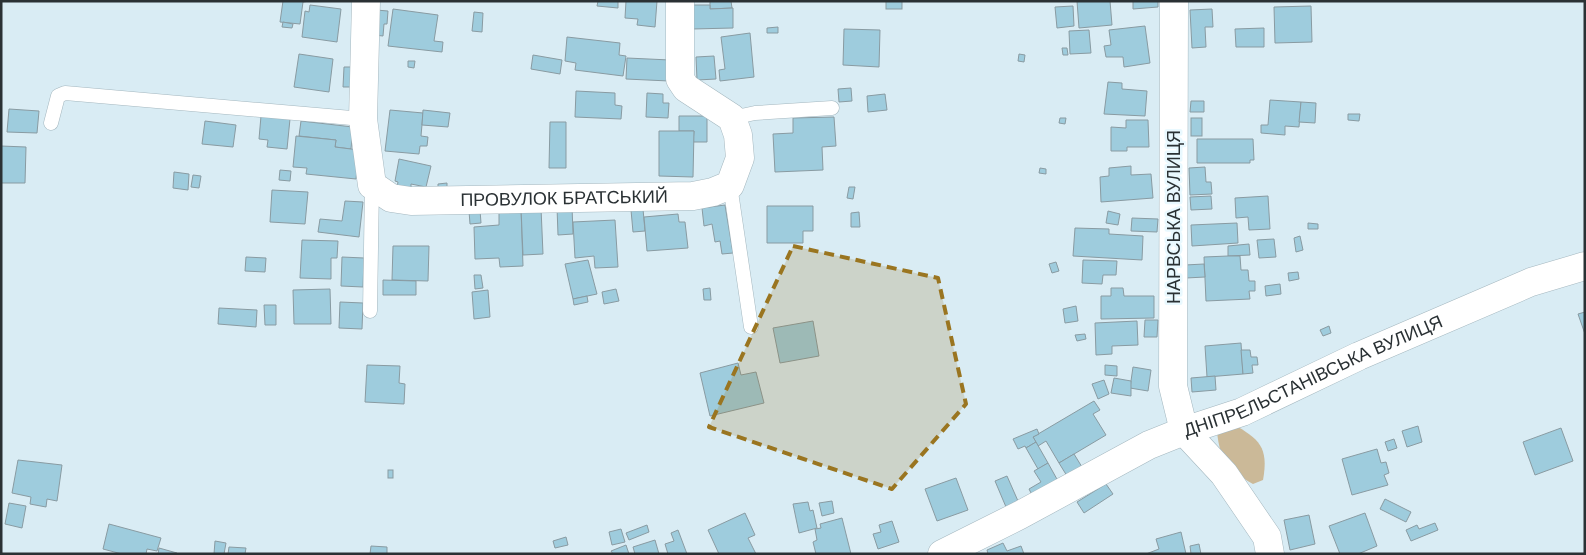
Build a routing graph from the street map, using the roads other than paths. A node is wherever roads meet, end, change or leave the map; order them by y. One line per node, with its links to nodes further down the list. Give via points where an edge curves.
1 (366, 1): 6 (street)
2 (680, 1): 5 (street, via 680,79 686,88)
3 (1174, 1): 13 (street, НАРВСЬКА ВУЛИЦЯ, via 1173,386)
4 (832, 108): 5 (lane, via 755,113)
5 (732, 118): 9 (street, via 738,135 740,158)
6 (363, 119): 7 (lane, via 64,93 58,96); 8 (street)
7 (51, 123)
8 (372, 185): 9 (street, ПРОВУЛОК БРАТСЬКИЙ, via 392,198 411,201 693,196); 11 (lane)
9 (730, 185): 12 (lane)
10 (1585, 266): 13 (street, ДНІПРЕЛЬСТАНІВСЬКА ВУЛИЦЯ, via 1531,282 1359,356 1242,412)
11 (370, 311)
12 (751, 327)
13 (1184, 431): 14 (street, via 1149,445); 15 (street, ДНІПРЕЛЬСТАНІВСЬКА ВУЛИЦЯ, via 1224,474 1267,537)
14 (942, 554)
15 (1270, 554)

